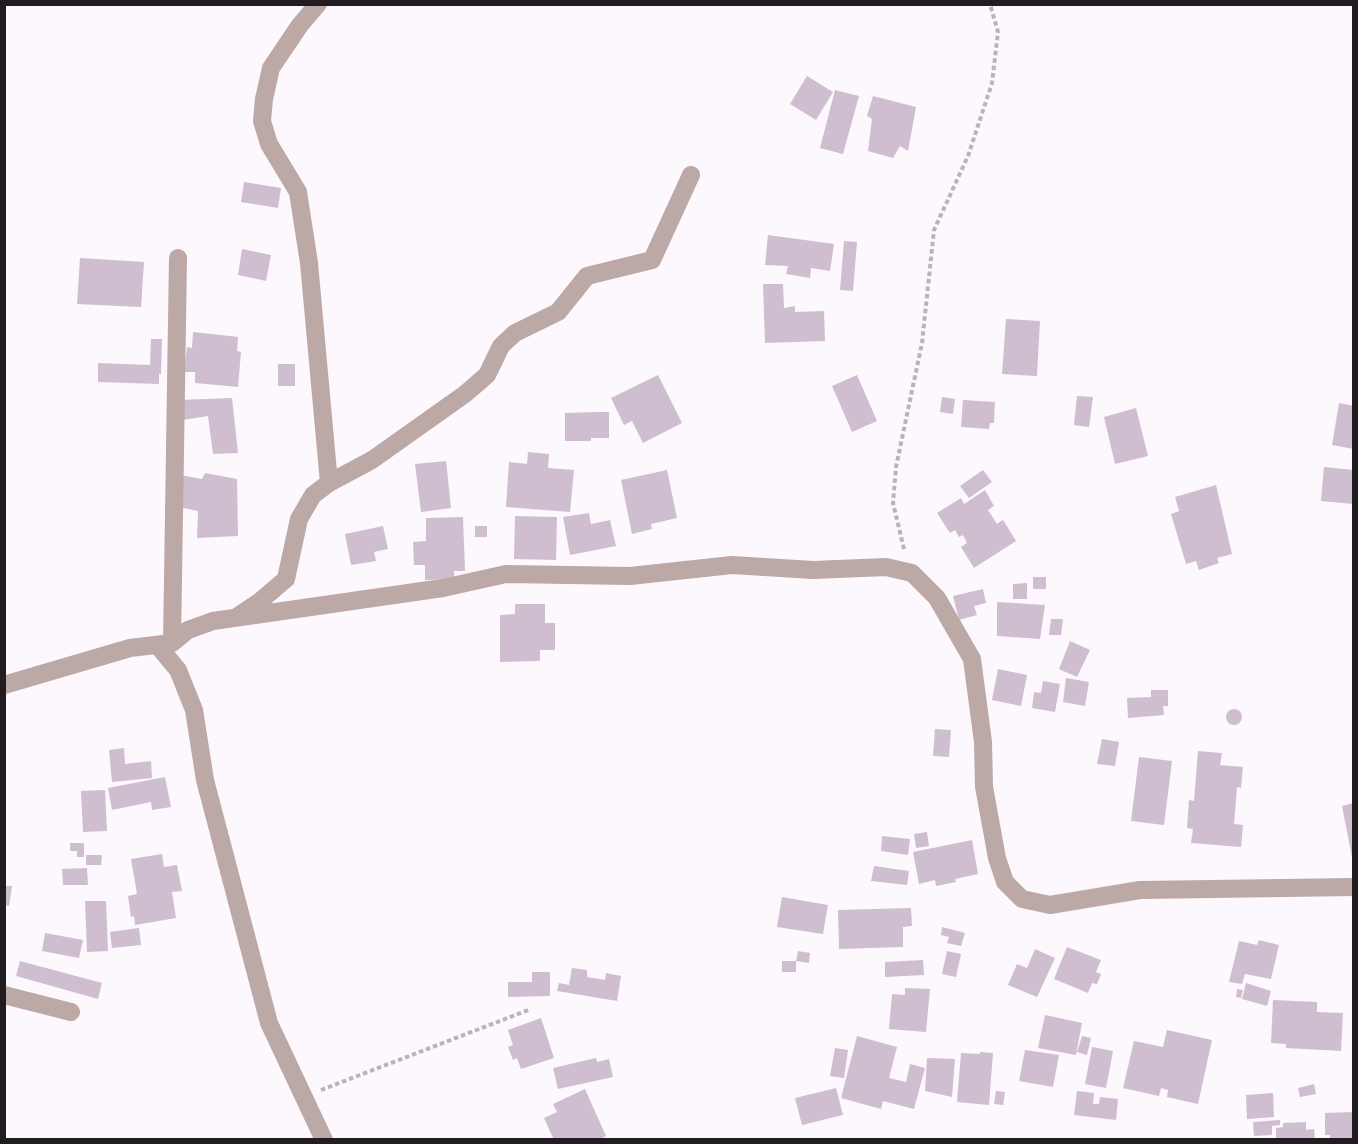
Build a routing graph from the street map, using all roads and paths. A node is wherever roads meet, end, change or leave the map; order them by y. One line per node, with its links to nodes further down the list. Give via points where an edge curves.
1 (318, 4): 5 (street, via 271,69 262,121 269,144 298,192 309,263)
2 (990, 4): 6 (path, via 998,32 992,83 968,156 934,230 922,344 896,467 893,503)
3 (691, 175): 5 (street, via 652,260 587,276 558,312 515,333 501,346 487,375 465,394 372,460)
4 (178, 258): 8 (street)
5 (329, 483): 7 (street, via 313,495 299,519 286,579)
6 (912, 573): 7 (street, via 886,567 813,570 732,565 630,576 506,574 442,588); 10 (street, via 937,598 972,658 983,742 984,787 997,858 1005,882 1022,899 1050,905 1140,890)
7 (234, 618): 8 (street, via 188,630)
8 (165, 645): 9 (street, via 130,648); 14 (street, via 194,710 205,780 269,1023)
9 (4, 685)
10 (1353, 887)
11 (4, 995): 13 (street)
12 (531, 1009): 14 (path)
13 (72, 1012)
14 (304, 1096): 15 (street)
15 (324, 1140)

